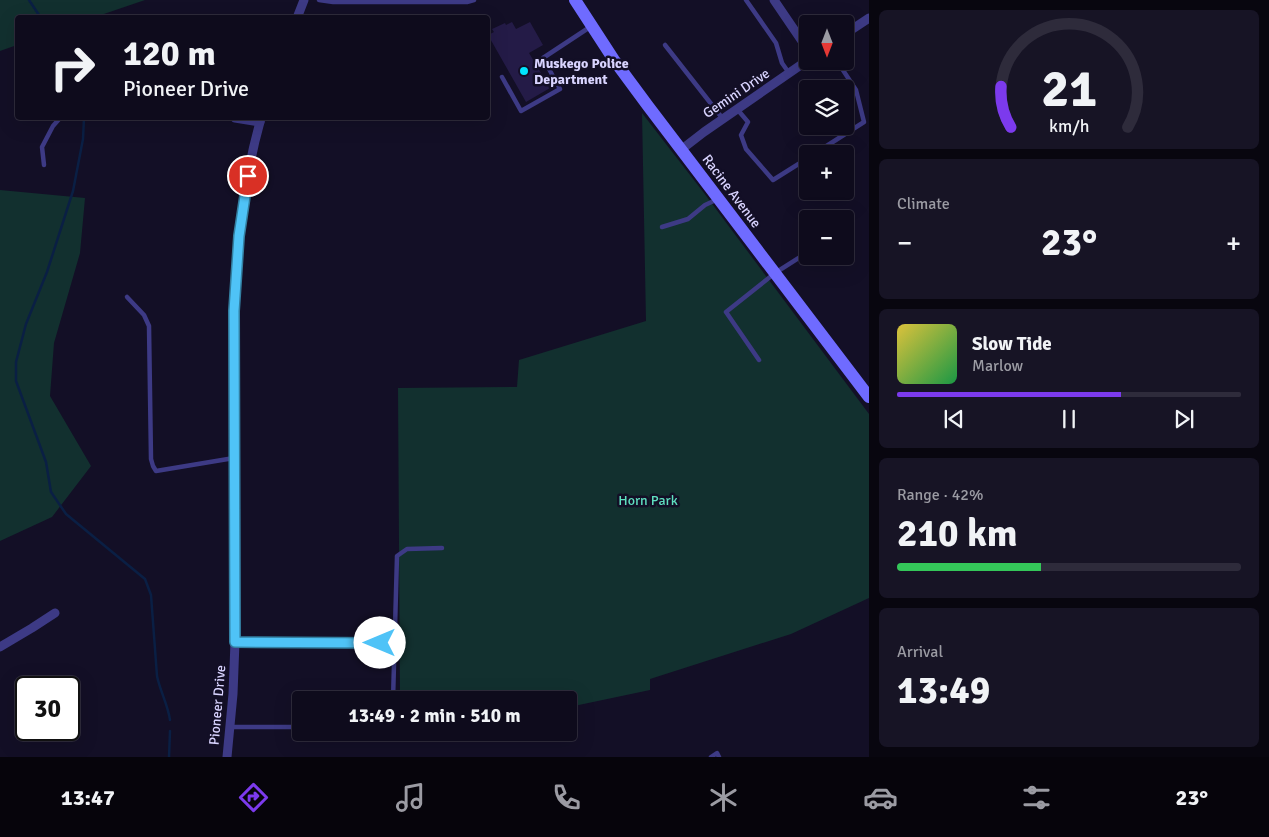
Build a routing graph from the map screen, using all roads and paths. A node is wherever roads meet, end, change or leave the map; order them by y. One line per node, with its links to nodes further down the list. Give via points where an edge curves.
1 (304, 0): 7 (street)
2 (319, 0): 3 (lane)
3 (474, 0)
4 (574, 0): 9 (main road, Racine Avenue)
5 (746, 0): 15 (lane, via 776,43)
6 (774, 0): 11 (street)
7 (298, 15)
8 (868, 21): 10 (street)
9 (591, 26): 16 (lane, via 543,58 560,89 522,111); 22 (main road, Racine Avenue)
10 (854, 29)
11 (799, 37)
12 (665, 45): 18 (lane)
13 (799, 66): 15 (street, Gemini Drive)
14 (843, 70): 21 (lane, via 856,90 864,122)
15 (789, 73): 17 (street, Gemini Drive)
16 (502, 77)
17 (737, 109): 18 (street, Gemini Drive); 23 (lane, via 748,122 741,135 746,149 773,180)
18 (723, 118): 22 (street, Gemini Drive)
19 (58, 120): 24 (lane, via 42,147)
20 (261, 120): 32 (street, Pioneer Drive, via 245,191 236,259)
21 (828, 145)
22 (682, 149): 25 (main road, Racine Avenue)
23 (799, 164)
24 (44, 165)
25 (719, 199): 26 (lane, via 705,205 688,219); 28 (main road, Racine Avenue)
26 (662, 227)
27 (799, 258): 28 (lane)
28 (775, 273): 30 (lane, via 726,312); 31 (main road, Racine Avenue)
29 (127, 297): 32 (lane, via 149,326 151,459 156,471)
30 (759, 360)
31 (869, 397)
32 (235, 458): 35 (street, Pioneer Drive)
33 (442, 548): 38 (lane, via 407,548 397,556)
34 (55, 613): 37 (street)
35 (235, 642): 36 (street); 39 (street, Pioneer Drive)
36 (380, 643)
37 (0, 647)
38 (394, 691)
39 (231, 727): 40 (lane); 41 (street, Pioneer Drive)
40 (292, 727)
41 (227, 757)
42 (711, 757): 43 (lane, via 717,753)
43 (719, 757)

